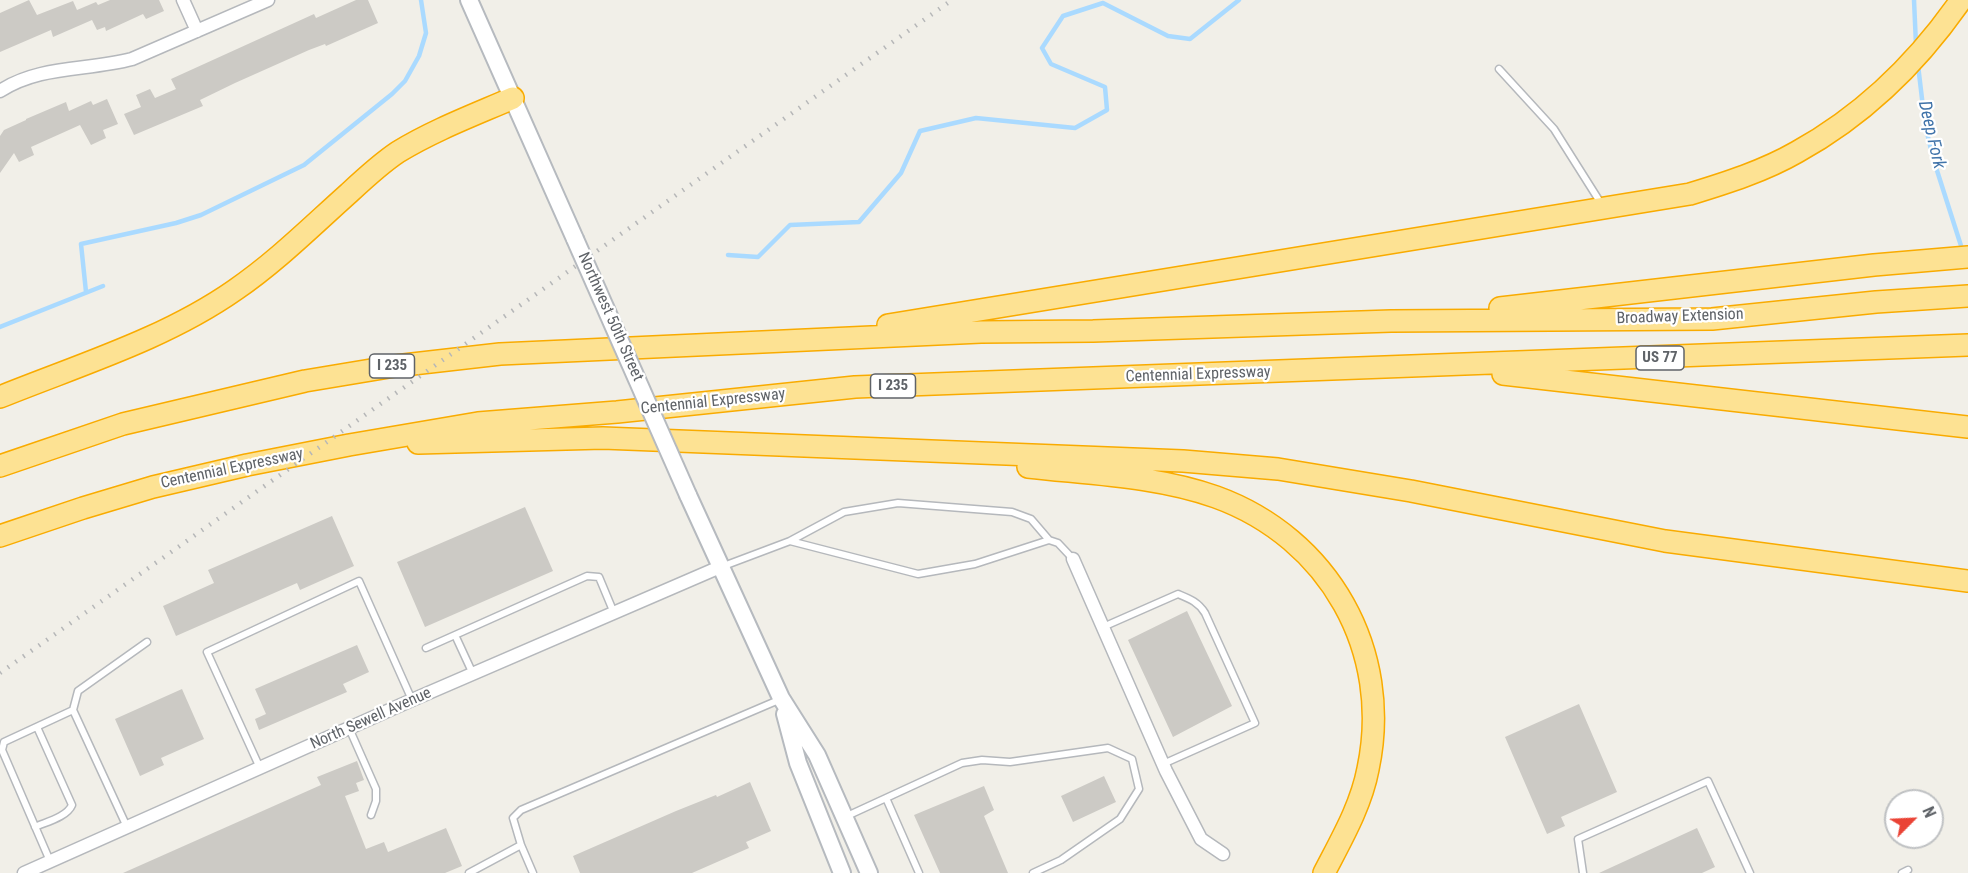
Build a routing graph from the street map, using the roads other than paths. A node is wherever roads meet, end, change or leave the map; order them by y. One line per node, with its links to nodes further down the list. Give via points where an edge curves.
1 (183, 0): 5 (street)
2 (268, 0): 5 (street)
3 (469, 0): 8 (main road, Northwest 50th Street)
4 (1961, 0): 9 (highway, via 1901,74 1833,131 1796,153 1690,194)
5 (197, 32): 7 (street, via 132,59 38,74)
6 (1499, 69): 9 (lane, via 1554,129)
7 (0, 92)
8 (513, 98): 16 (highway, via 397,153 272,262 205,310 154,335); 25 (main road, Northwest 50th Street, bridge)
9 (1604, 208): 13 (highway)
10 (1968, 257): 12 (highway)
11 (1968, 296): 12 (highway, Broadway Extension, via 1712,319)
12 (1391, 321): 13 (highway, I 235)
13 (796, 340): 20 (highway, I 235, via 500,354 394,366 305,381 123,424)
14 (1968, 345): 15 (highway, US 77)
15 (1440, 366): 17 (highway); 18 (highway, Centennial Expressway / I 235, via 855,387 478,423)
16 (0, 397)
17 (1968, 427)
18 (349, 445): 19 (highway, via 603,438); 21 (highway, Centennial Expressway / I 235, via 153,487)
19 (860, 448): 26 (highway, via 1171,460 1278,469 1665,541); 55 (highway, via 1189,489 1245,510 1298,545 1329,580 1349,614 1366,660 1373,697 1374,732 1368,772)
20 (0, 466)
21 (0, 536)
22 (1049, 540): 23 (lane, via 975,564 918,574); 23 (lane, via 1031,519 1012,512 898,503 844,512); 24 (lane, via 1058,543)
23 (790, 541): 25 (lane)
24 (1073, 559): 28 (street)
25 (720, 567): 27 (street, North Sewell Avenue); 33 (main road, Northwest 50th Street)
26 (1968, 581)
27 (614, 613): 29 (lane, via 599,578 587,576); 32 (street, North Sewell Avenue)
28 (1103, 627): 38 (street); 38 (lane, via 1178,594 1199,604 1255,723)
29 (455, 635): 31 (lane); 32 (lane)
30 (147, 642): 35 (lane, via 78,691)
31 (426, 648)
32 (473, 674): 34 (street, North Sewell Avenue)
33 (782, 698): 42 (main road, Northwest 50th Street, via 817,755); 45 (lane, via 521,810 513,818); 51 (main road, Northwest 50th Street, via 798,764)
34 (412, 700): 37 (street, North Sewell Avenue); 39 (lane, via 359,581 207,652)
35 (74, 710): 36 (lane); 44 (lane)
36 (37, 726): 43 (lane, via 4,742 2,750); 43 (lane, via 72,805 65,813)
37 (349, 728): 39 (street, North Sewell Avenue); 41 (lane, via 376,789)
38 (1163, 764): 46 (street, via 1201,839)
39 (260, 768): 44 (street, North Sewell Avenue)
40 (886, 798): 42 (lane); 53 (lane); 54 (lane, via 962,763 1010,762 1108,748 1132,759 1139,789 1120,819 1061,860)
41 (371, 814)
42 (845, 817): 52 (main road, Northwest 50th Street)
43 (34, 827): 47 (lane)
44 (127, 827): 47 (street, North Sewell Avenue)
45 (521, 845): 49 (lane); 50 (lane)
46 (1222, 854)
47 (50, 861): 48 (street, North Sewell Avenue)
48 (24, 873)
49 (469, 873)
50 (533, 873)
51 (842, 873)
52 (869, 873)
53 (919, 873)
54 (1033, 873)
55 (1324, 873)
56 (1583, 873): 57 (lane, via 1578,838 1708,781)
57 (1750, 873)

